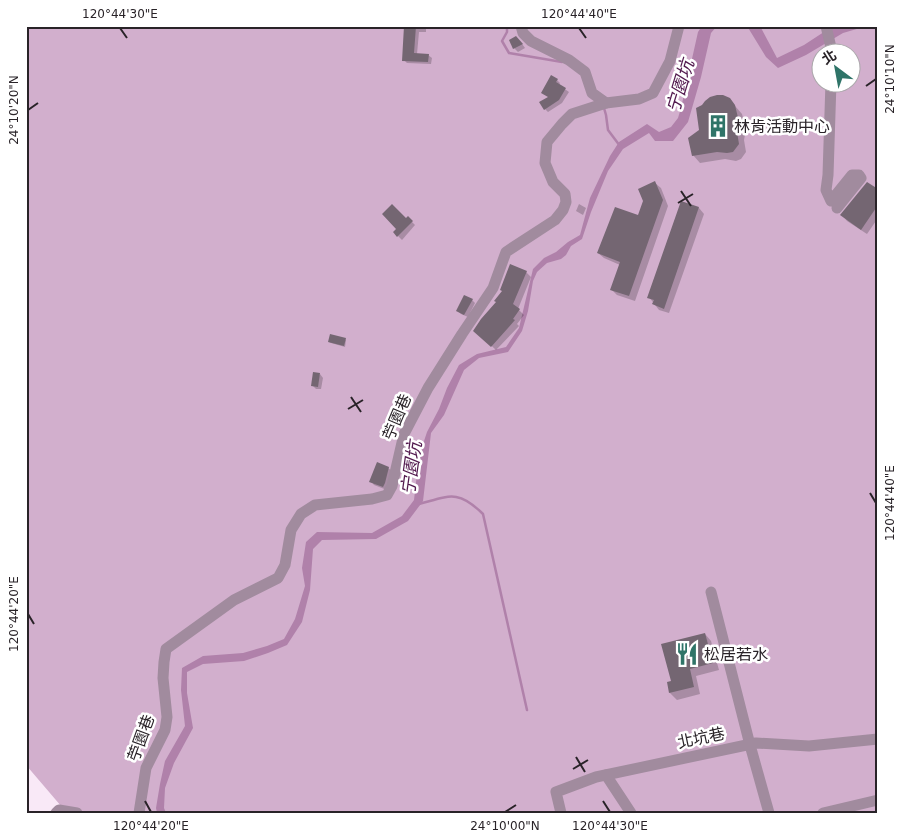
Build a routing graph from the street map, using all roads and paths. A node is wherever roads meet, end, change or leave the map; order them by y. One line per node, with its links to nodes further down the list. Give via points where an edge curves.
1 (521, 26): 6 (street, via 530,41 569,60 585,72 592,93)
2 (679, 26): 6 (street, 苧園巷, via 670,61 653,93 639,100)
3 (826, 26): 4 (street)
4 (830, 42)
5 (831, 92): 7 (street, via 826,190 831,201 852,175 861,178)
6 (606, 103): 15 (street, 苧園巷, via 572,114 548,142 545,163 554,182 565,194 563,210 555,220 506,252 493,288 428,388 404,434 387,495 315,505 301,514 291,530 285,565 278,578 234,600 166,649 163,678 165,730 146,768)
7 (837, 208)
8 (711, 592): 10 (street)
9 (878, 739): 10 (street, 北坑巷, via 808,746)
10 (750, 744): 11 (street, 北坑巷); 18 (street)
11 (606, 775): 16 (street, 北坑巷, via 556,792); 17 (street)
12 (878, 800): 19 (street)
13 (56, 813): 14 (street, via 60,810)
14 (77, 813)
15 (139, 813)
16 (561, 813)
17 (631, 813)
18 (768, 813)
19 (823, 813)

